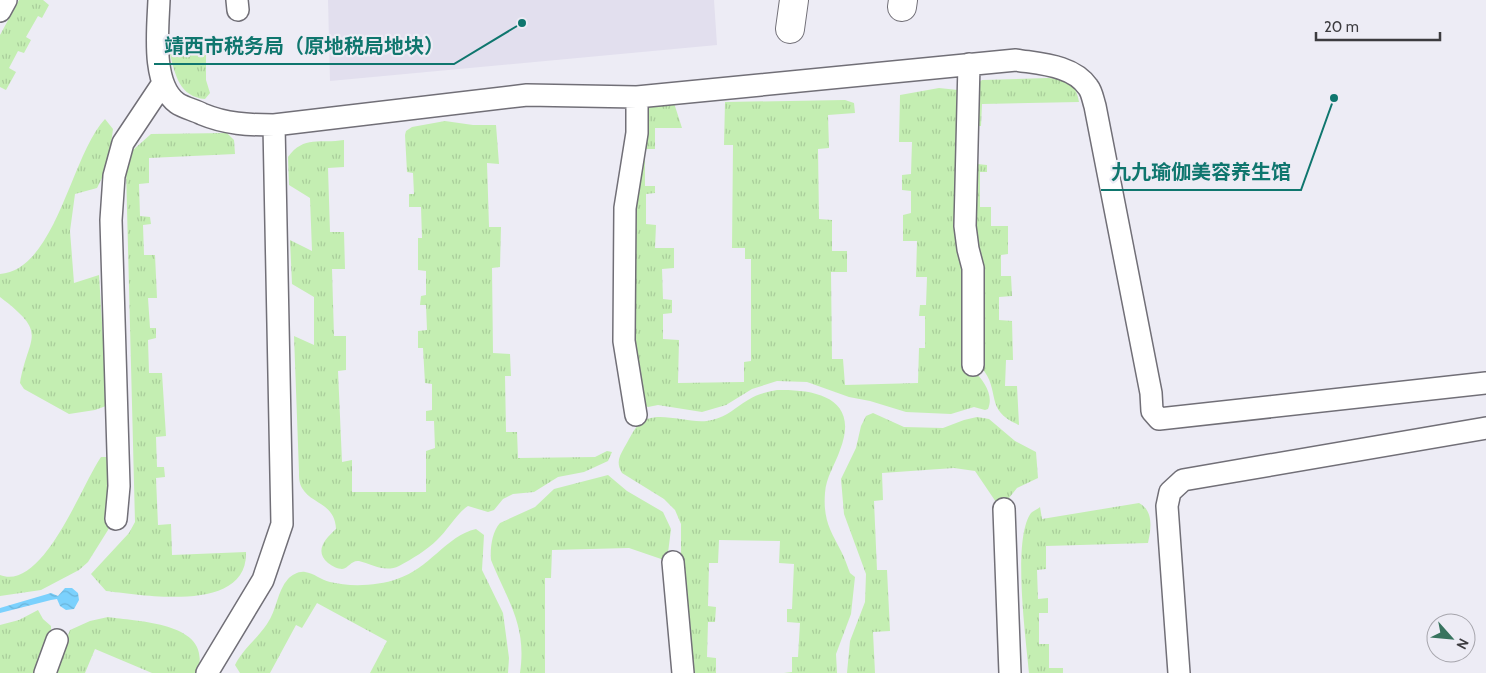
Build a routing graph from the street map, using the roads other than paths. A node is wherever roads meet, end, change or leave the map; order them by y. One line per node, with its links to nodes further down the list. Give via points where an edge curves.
1 (6, 0): 4 (lane)
2 (159, 0): 7 (lane, via 156,49)
3 (794, 0): 5 (street)
4 (0, 11)
5 (790, 29)
6 (969, 64): 8 (lane); 10 (lane, via 965,226 973,268); 11 (lane, via 1016,60 1052,66 1071,72 1088,87 1095,106 1148,374 1152,411 1159,419)
7 (163, 83): 9 (lane, via 176,102 221,121); 15 (lane, via 123,143 114,176 111,220 119,486)
8 (637, 96): 9 (lane, via 527,95); 12 (lane, via 637,134 626,208 624,341)
9 (274, 125): 19 (lane, via 282,524 264,580)
10 (973, 365)
11 (1486, 382)
12 (636, 415)
13 (1486, 428): 22 (lane, via 1183,480 1170,492 1167,506)
14 (1004, 510): 21 (lane)
15 (116, 519)
16 (673, 562): 20 (lane)
17 (57, 640): 18 (lane)
18 (45, 673)
19 (207, 673)
20 (683, 673)
21 (1010, 673)
22 (1179, 673)

